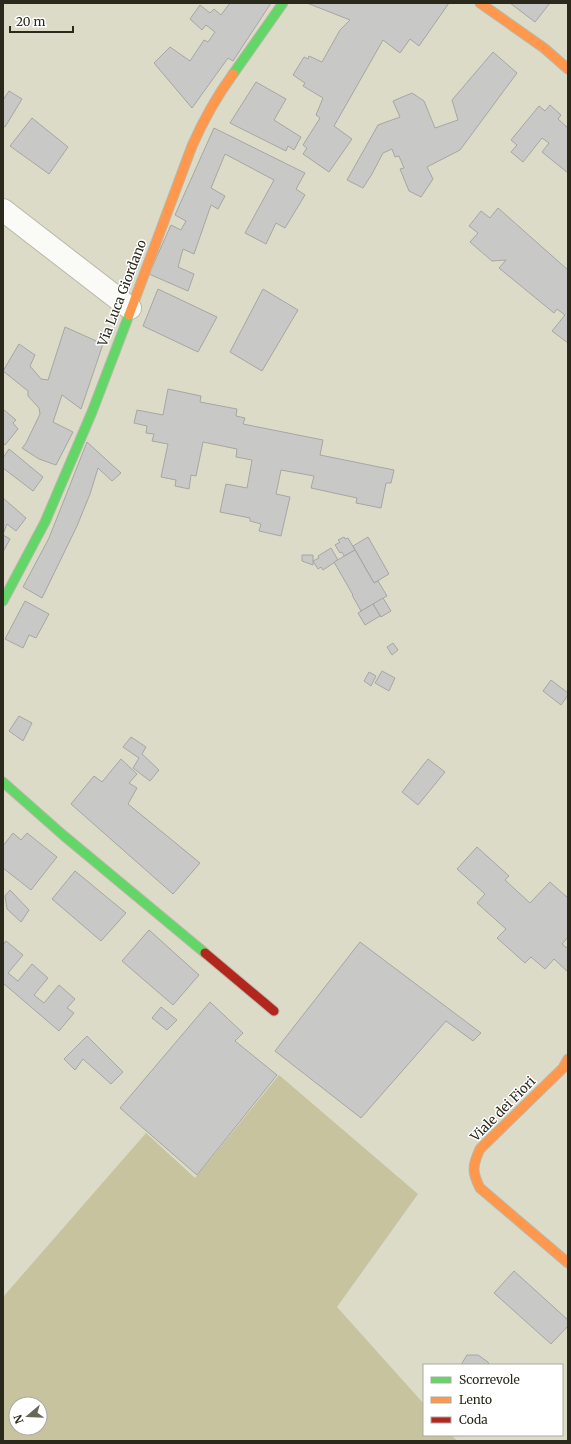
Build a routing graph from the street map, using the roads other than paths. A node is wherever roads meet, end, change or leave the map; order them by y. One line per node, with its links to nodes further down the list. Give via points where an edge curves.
1 (283, 3): 5 (street, Via Luca Giordano, via 224,86 202,124)
2 (480, 3): 3 (street, via 544,48)
3 (568, 69)
4 (3, 210): 5 (street)
5 (130, 308): 6 (street, Via Luca Giordano, via 92,412 45,522)
6 (3, 601)
7 (3, 782): 8 (street)
8 (274, 1011)
9 (568, 1059): 10 (street, Viale dei Fiori, via 563,1068 480,1149 475,1160 474,1176 480,1188)
10 (568, 1263)

